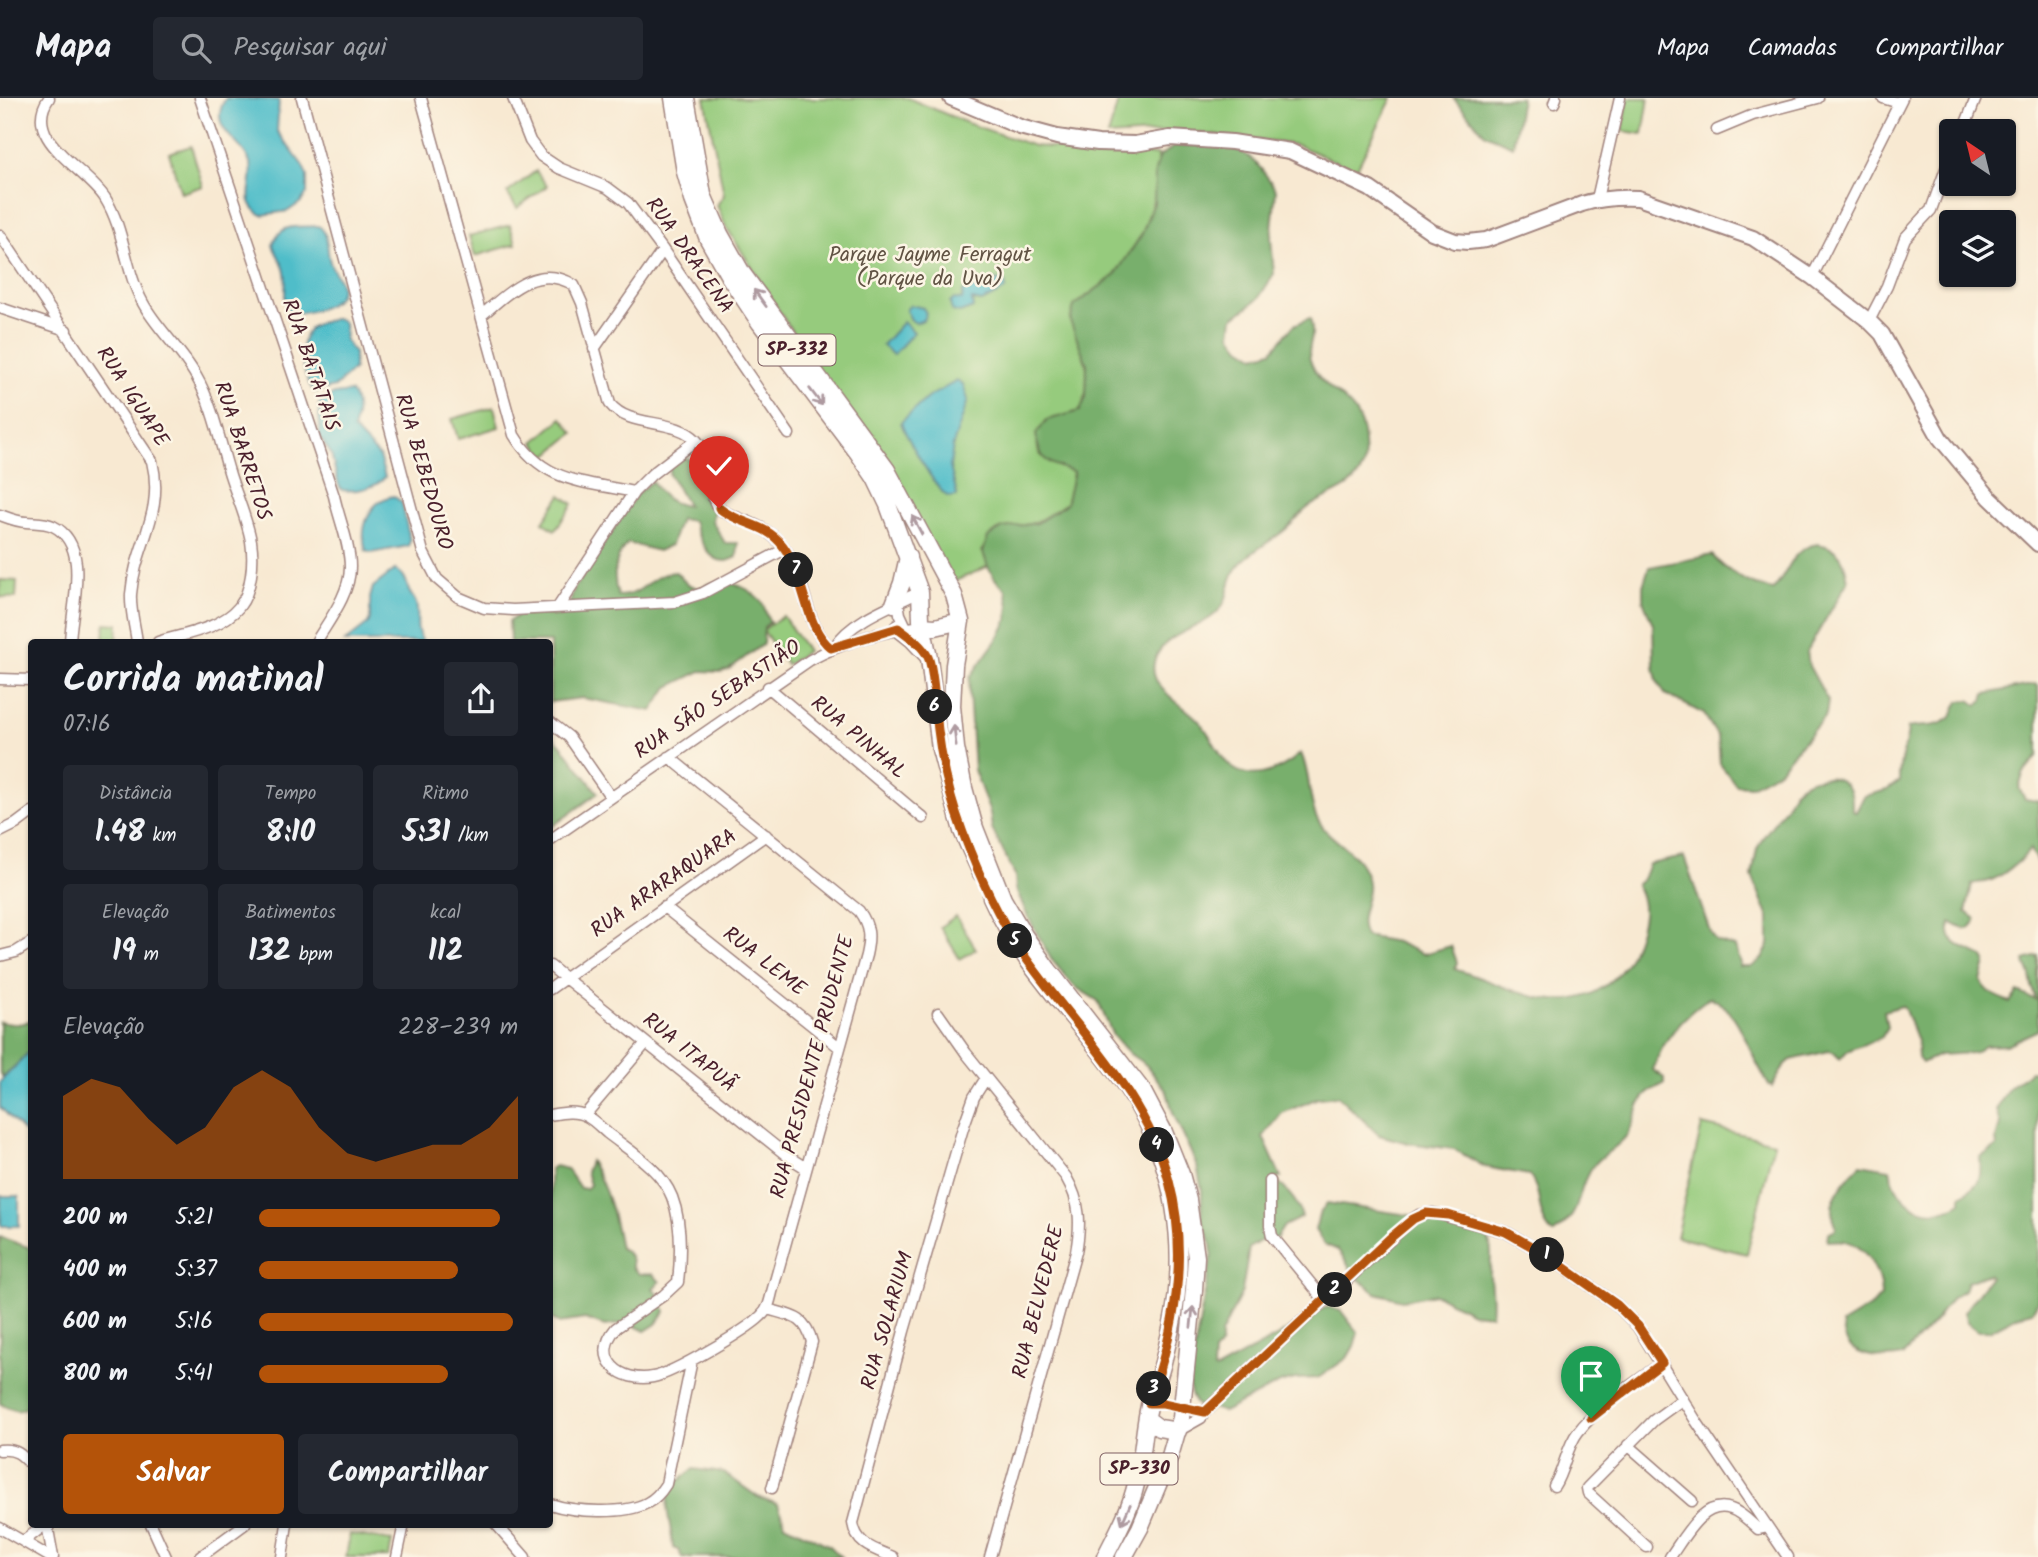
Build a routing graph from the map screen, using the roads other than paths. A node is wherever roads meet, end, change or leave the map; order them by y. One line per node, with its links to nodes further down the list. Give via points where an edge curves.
1 (49, 98): 41 (street, RUA BARRETOS, via 41,120 45,134 93,183 112,211 141,300 201,387 251,541 250,578 240,606 216,624)
2 (200, 98): 42 (street, RUA BATATAIS, via 334,496 349,557 348,580)
3 (302, 98): 36 (street, RUA BEBEDOURO, via 429,566 446,589 484,608)
4 (421, 98): 22 (street)
5 (513, 98): 19 (street, RUA DRACENA, via 541,156 618,194)
6 (673, 98): 32 (main road, SP-332, one-way to 32, via 685,172 708,239 760,323 874,478)
7 (686, 98): 33 (main road, SP-332, one-way to 7, via 887,470 742,273 720,234 704,195)
8 (951, 98): 17 (main road, via 1057,137 1135,144 1170,138 1290,151 1370,189 1432,232 1455,241 1486,240)
9 (1620, 98): 17 (street)
10 (1818, 98): 15 (street)
11 (1883, 98): 13 (street)
12 (1976, 98): 14 (street)
13 (1900, 101): 20 (street)
14 (1968, 119)
15 (1717, 130)
16 (1939, 188): 23 (street, via 1931,210 1905,238)
17 (1597, 199): 20 (main road, via 1638,198 1753,238)
18 (0, 235): 24 (street, RUA IGUAPE)
19 (663, 250): 25 (street); 26 (street, RUA DRACENA)
20 (1812, 277): 23 (main road)
21 (0, 308): 24 (street)
22 (482, 314): 25 (street, via 532,280 555,276 574,285 579,294); 28 (street, via 514,435 524,452 549,472)
23 (1869, 321): 30 (main road, via 1889,344 1940,438 1990,498)
24 (66, 330): 40 (street, RUA IGUAPE, via 144,446 157,479 157,496 131,592)
25 (594, 349): 27 (street, via 615,410)
26 (789, 434)
27 (696, 440): 28 (street); 31 (street, via 705,452 719,508 767,531)
28 (634, 492): 36 (street)
29 (0, 515): 39 (street, via 51,525 71,542 77,566)
30 (2038, 544)
31 (785, 549): 36 (street, RUA BEBEDOURO, via 703,593 675,602); 43 (street, via 819,636)
32 (908, 557): 34 (main road, SP-332); 35 (main road)
33 (950, 585): 34 (main road, via 930,585); 37 (main road)
34 (920, 592): 35 (street); 38 (main road)
35 (896, 603): 38 (street); 43 (street, via 840,637)
36 (558, 607)
37 (961, 621): 38 (main road); 75 (main road, SP-330, one-way to 37, via 1196,1257 1188,1200 1164,1132 1142,1090 1024,935 988,864 956,748 952,706)
38 (909, 627): 43 (street, RUA SÃO SEBASTIÃO); 44 (main road, SP-330); 44 (main road, via 912,639)
39 (70, 639)
40 (137, 639)
41 (168, 639)
42 (318, 639)
43 (833, 647): 47 (street, RUA SÃO SEBASTIÃO)
44 (929, 658): 76 (main road, SP-330, via 940,749 962,831 995,905 1021,951 1129,1092 1164,1165 1177,1224 1179,1277 1171,1329)
45 (0, 680): 46 (street)
46 (28, 680)
47 (768, 687): 49 (street, RUA SÃO SEBASTIÃO); 52 (street, RUA PINHAL)
48 (553, 724): 50 (street, via 569,737)
49 (670, 757): 50 (street, RUA SÃO SEBASTIÃO); 54 (street, RUA PRESIDENTE PRUDENTE)
50 (611, 796): 55 (street, RUA SÃO SEBASTIÃO)
51 (28, 815): 53 (street)
52 (923, 818)
53 (0, 832)
54 (766, 835): 56 (street, RUA ARARAQUARA); 64 (street, RUA PRESIDENTE PRUDENTE, via 866,920 869,943)
55 (553, 838)
56 (664, 907): 60 (street, RUA ARARAQUARA); 64 (street, RUA LEME)
57 (28, 944): 58 (street)
58 (0, 956)
59 (553, 969): 60 (street, RUA ITAPUÃ)
60 (565, 979): 61 (street, RUA ARARAQUARA); 63 (street, RUA ITAPUÃ)
61 (553, 987)
62 (938, 1013): 65 (street, RUA BELVEDERE)
63 (646, 1043): 67 (street); 68 (street, RUA ITAPUÃ)
64 (839, 1047): 68 (street, RUA PRESIDENTE PRUDENTE)
65 (986, 1078): 103 (street, RUA SOLARIUM, via 963,1128 853,1523 863,1544); 104 (street, RUA BELVEDERE, via 1066,1177 1081,1224)
66 (553, 1115): 67 (street)
67 (585, 1115): 72 (street, via 660,1178 673,1200 679,1226 678,1282 616,1328 605,1348 608,1362 641,1379 657,1377)
68 (806, 1168): 71 (street, RUA PRESIDENTE PRUDENTE)
69 (1270, 1181): 70 (street, via 1272,1236)
70 (1325, 1301): 73 (street, via 1413,1219 1426,1213 1448,1215 1506,1232 1565,1267 1617,1305 1638,1326); 77 (street)
71 (767, 1309): 72 (street); 83 (street, via 803,1321 811,1342)
72 (692, 1360): 85 (street, via 666,1484 659,1494 636,1508 617,1510)
73 (1662, 1363): 74 (street); 82 (street, via 1578,1432)
74 (1683, 1399): 79 (street); 86 (street)
75 (1181, 1408): 76 (main road, via 1163,1403); 77 (street); 78 (main road, SP-330)
76 (1148, 1411): 78 (main road, via 1158,1428); 105 (main road, SP-330, one-way to 105, via 1137,1482)
77 (1205, 1412): 78 (street)
78 (1178, 1431): 106 (main road, SP-330)
79 (1628, 1445): 84 (street); 96 (street, via 1587,1488)
80 (0, 1450): 81 (street, via 10,1449)
81 (28, 1462)
82 (1554, 1486)
83 (772, 1488)
84 (1692, 1501)
85 (553, 1505)
86 (1767, 1527): 107 (street, via 1758,1529 1734,1510 1712,1508); 108 (street)
87 (0, 1528): 95 (street)
88 (41, 1528): 95 (street)
89 (47, 1528): 98 (street)
90 (153, 1528): 99 (street)
91 (239, 1528): 100 (street)
92 (287, 1528): 101 (street)
93 (403, 1528): 102 (street)
94 (499, 1528): 97 (street)
95 (24, 1541): 98 (street)
96 (1647, 1547)
97 (522, 1556)
98 (51, 1557)
99 (166, 1557)
100 (200, 1557)
101 (282, 1557)
102 (397, 1557)
103 (893, 1557)
104 (990, 1557)
105 (1105, 1557)
106 (1124, 1557)
107 (1670, 1557)
108 (1788, 1557)

